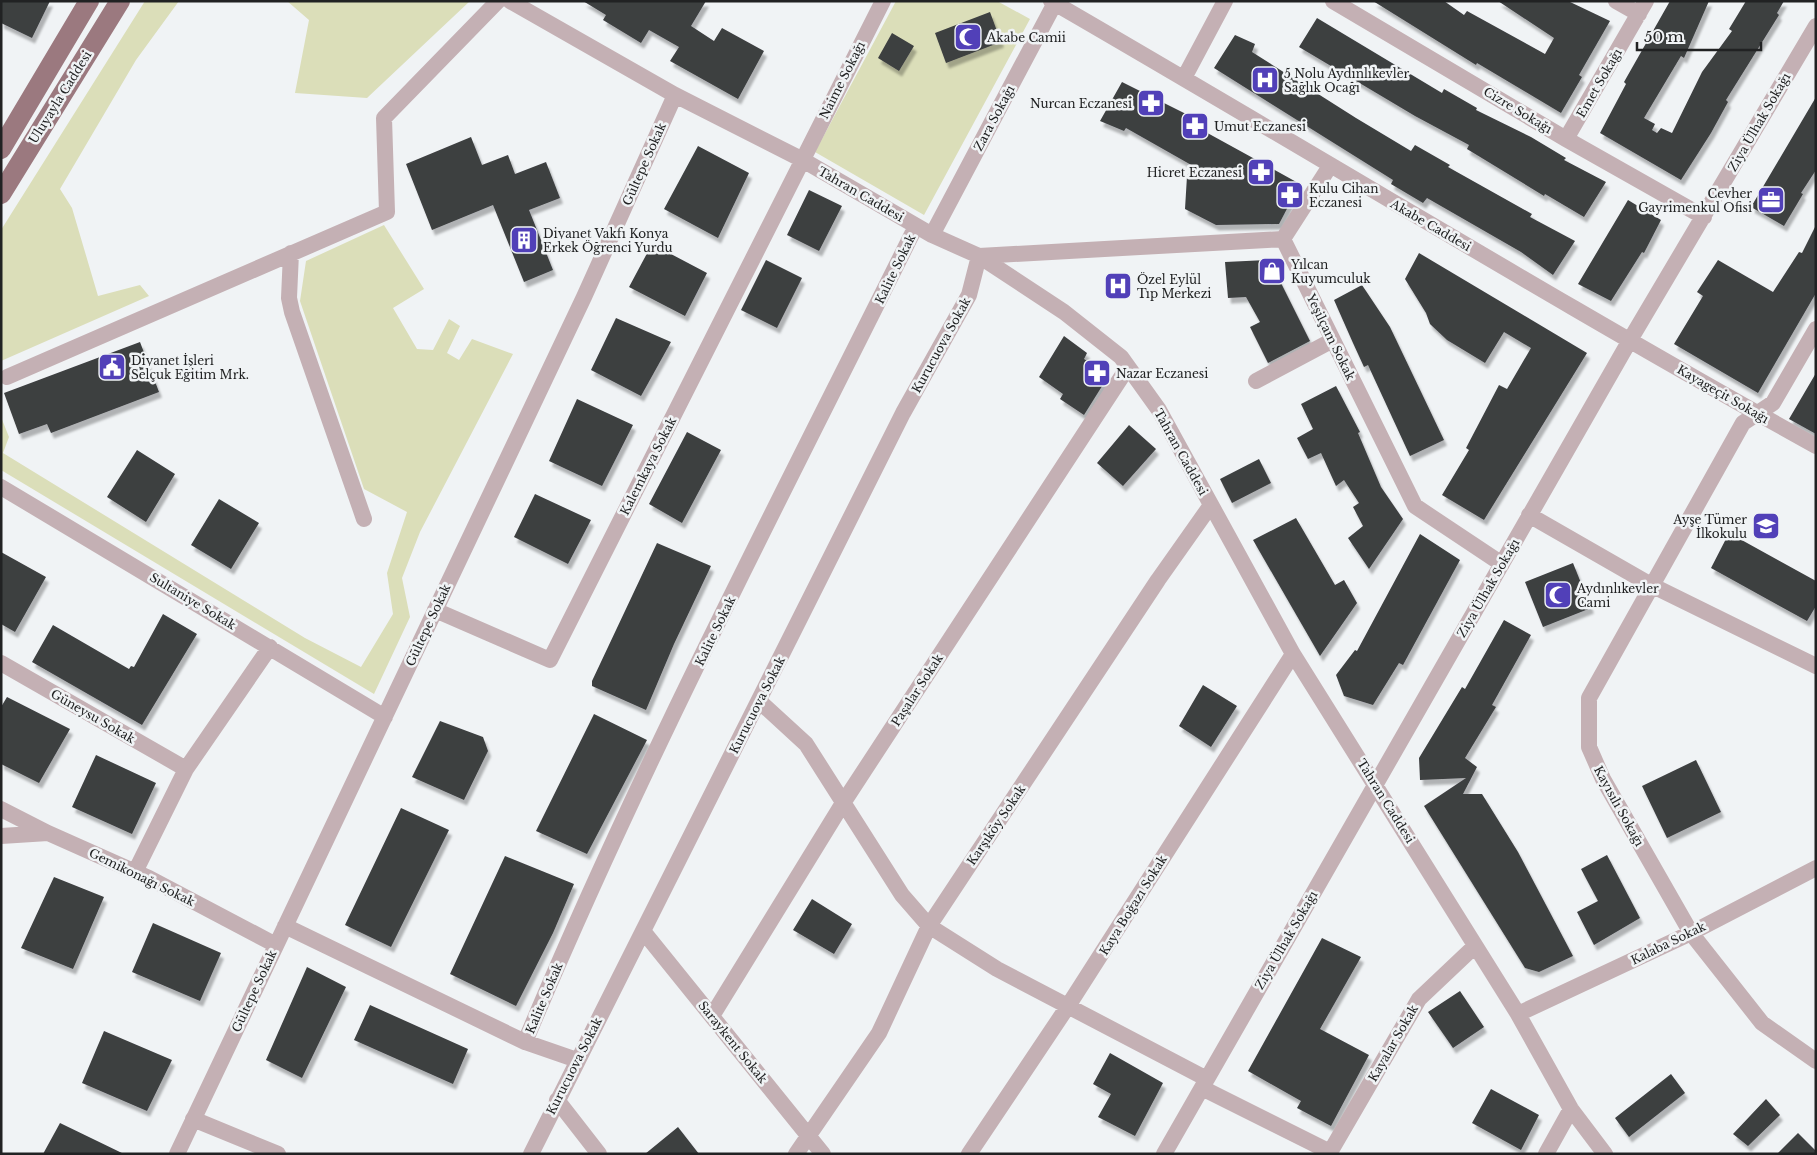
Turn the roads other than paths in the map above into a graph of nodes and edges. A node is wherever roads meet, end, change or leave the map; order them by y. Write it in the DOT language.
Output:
graph roads {
  1 [pos="89,1"];
  2 [pos="120,1"];
  3 [pos="498,1"];
  4 [pos="510,1"];
  5 [pos="883,1"];
  6 [pos="1225,1"];
  7 [pos="1333,1"];
  8 [pos="1616,1"];
  9 [pos="1054,2"];
  10 [pos="1642,8"];
  11 [pos="1816,26"];
  12 [pos="1184,78"];
  13 [pos="675,95"];
  14 [pos="1566,138"];
  15 [pos="1,148"];
  16 [pos="801,159"];
  17 [pos="1330,166"];
  18 [pos="1,194"];
  19 [pos="1704,217"];
  20 [pos="916,226"];
  21 [pos="932,235"];
  22 [pos="1283,238"];
  23 [pos="291,253"];
  24 [pos="979,256"];
  25 [pos="1816,329"];
  26 [pos="1333,340"];
  27 [pos="1630,340"];
  28 [pos="1128,367"];
  29 [pos="6,377"];
  30 [pos="1256,381"];
  31 [pos="1757,414"];
  32 [pos="1816,446"];
  33 [pos="3,491"];
  34 [pos="1211,505"];
  35 [pos="1530,516"];
  36 [pos="364,519"];
  37 [pos="1502,564"];
  38 [pos="1651,585"];
  39 [pos="435,610"];
  40 [pos="270,647"];
  41 [pos="1293,654"];
  42 [pos="1,663"];
  43 [pos="1816,666"];
  44 [pos="759,701"];
  45 [pos="385,717"];
  46 [pos="186,769"];
  47 [pos="1376,784"];
  48 [pos="843,803"];
  49 [pos="1,809"];
  50 [pos="48,833"];
  51 [pos="2,838"];
  52 [pos="1816,868"];
  53 [pos="135,872"];
  54 [pos="285,926"];
  55 [pos="929,926"];
  56 [pos="644,931"];
  57 [pos="1691,932"];
  58 [pos="276,946"];
  59 [pos="1475,946"];
  60 [pos="1068,1006"];
  61 [pos="1518,1014"];
  62 [pos="712,1016"];
  63 [pos="525,1042"];
  64 [pos="577,1060"];
  65 [pos="1816,1061"];
  66 [pos="1204,1083"];
  67 [pos="557,1100"];
  68 [pos="1572,1109"];
  69 [pos="193,1119"];
  70 [pos="809,1137"];
  71 [pos="1330,1153"];
  72 [pos="177,1154"];
  73 [pos="278,1154"];
  74 [pos="530,1154"];
  75 [pos="600,1154"];
  76 [pos="796,1154"];
  77 [pos="823,1154"];
  78 [pos="969,1154"];
  79 [pos="1164,1154"];
  80 [pos="1546,1154"];
  81 [pos="1605,1154"];
  1 -- 15 [label="main road, Uluyayla Caddesi"];
  2 -- 18 [label="main road, Uluyayla Caddesi"];
  3 -- 23 [label="street"];
  4 -- 13 [label="street, Tahran Caddesi"];
  5 -- 16 [label="street, Naime Sokağı"];
  6 -- 12 [label="street"];
  7 -- 14 [label="street, Cizre Sokağı"];
  8 -- 10 [label="street"];
  9 -- 12 [label="street, Akabe Caddesi"];
  9 -- 21 [label="street, Zara Sokağı"];
  10 -- 14 [label="street, Emet Sokağı"];
  11 -- 19 [label="street, Ziya Ülhak Sokağı"];
  12 -- 17 [label="street, Akabe Caddesi"];
  13 -- 16 [label="street, Tahran Caddesi"];
  13 -- 39 [label="street, Gültepe Sokak"];
  14 -- 19 [label="street, Cizre Sokağı"];
  16 -- 20 [label="street, Tahran Caddesi"];
  16 -- 39 [label="street, Kalemkaya Sokak"];
  17 -- 22 [label="street"];
  17 -- 27 [label="street, Akabe Caddesi"];
  19 -- 27 [label="street, Ziya Ülhak Sokağı"];
  20 -- 21 [label="street, Tahran Caddesi"];
  20 -- 63 [label="street, Kalite Sokak"];
  21 -- 24 [label="street, Tahran Caddesi"];
  22 -- 24 [label="street"];
  22 -- 26 [label="street, Yeşilçam Sokak"];
  23 -- 29 [label="street"];
  23 -- 36 [label="street"];
  24 -- 28 [label="street, Tahran Caddesi"];
  24 -- 44 [label="street, Kurucuova Sokak"];
  25 -- 31 [label="street, Kayısılı Sokağı"];
  26 -- 30 [label="street"];
  26 -- 37 [label="street, Yeşilçam Sokak"];
  27 -- 31 [label="street, Kayageçit Sokağı"];
  27 -- 35 [label="street, Ziya Ülhak Sokağı"];
  28 -- 34 [label="street, Tahran Caddesi"];
  28 -- 48 [label="street, Paşalar Sokak"];
  31 -- 32 [label="street, Kayageçit Sokağı"];
  31 -- 38 [label="street, Kayısılı Sokağı"];
  33 -- 40 [label="street, Sultaniye Sokak"];
  34 -- 41 [label="street, Tahran Caddesi"];
  34 -- 55 [label="street, Karşıköy Sokak"];
  35 -- 37 [label="street, Ziya Ülhak Sokağı"];
  35 -- 38 [label="street"];
  37 -- 47 [label="street, Ziya Ülhak Sokağı"];
  38 -- 43 [label="street"];
  38 -- 57 [label="street, Kayısılı Sokağı"];
  39 -- 45 [label="street, Gültepe Sokak"];
  40 -- 45 [label="street, Sultaniye Sokak"];
  40 -- 46 [label="street"];
  41 -- 47 [label="street, Tahran Caddesi"];
  41 -- 60 [label="street, Kaya Boğazı Sokak"];
  42 -- 46 [label="street, Güneysu Sokak"];
  44 -- 48 [label="street"];
  44 -- 56 [label="street, Kurucuova Sokak"];
  45 -- 54 [label="street, Gültepe Sokak"];
  46 -- 53 [label="street"];
  47 -- 59 [label="street, Tahran Caddesi"];
  47 -- 66 [label="street, Ziya Ülhak Sokağı"];
  48 -- 55 [label="street"];
  48 -- 62 [label="street, Paşalar Sokak"];
  49 -- 50 [label="street"];
  50 -- 51 [label="street, Gemikonağı Sokak"];
  50 -- 53 [label="street, Gemikonağı Sokak"];
  52 -- 57 [label="street, Kalaba Sokak"];
  53 -- 58 [label="street, Gemikonağı Sokak"];
  54 -- 58 [label="street, Gültepe Sokak"];
  54 -- 63 [label="street"];
  55 -- 60 [label="street"];
  55 -- 70 [label="street, Karşıköy Sokak"];
  56 -- 62 [label="street, Saraykent Sokak"];
  56 -- 64 [label="street, Kurucuova Sokak"];
  57 -- 61 [label="street, Kalaba Sokak"];
  57 -- 65 [label="street, Kayısılı Sokağı"];
  58 -- 69 [label="street, Gültepe Sokak"];
  59 -- 61 [label="street, Tahran Caddesi"];
  59 -- 71 [label="street, Kayalar Sokak"];
  60 -- 66 [label="street"];
  60 -- 78 [label="street, Kaya Boğazı Sokak"];
  61 -- 68 [label="street, Tahran Caddesi"];
  62 -- 70 [label="street, Saraykent Sokak"];
  63 -- 64 [label="street"];
  64 -- 67 [label="street, Kurucuova Sokak"];
  66 -- 71 [label="street"];
  66 -- 79 [label="street, Ziya Ülhak Sokağı"];
  67 -- 74 [label="street, Kurucuova Sokak"];
  67 -- 75 [label="street"];
  68 -- 80 [label="street"];
  68 -- 81 [label="street, Tahran Caddesi"];
  69 -- 72 [label="street, Gültepe Sokak"];
  69 -- 73 [label="street"];
  70 -- 76 [label="street, Karşıköy Sokak"];
  70 -- 77 [label="street, Saraykent Sokak"];
}
